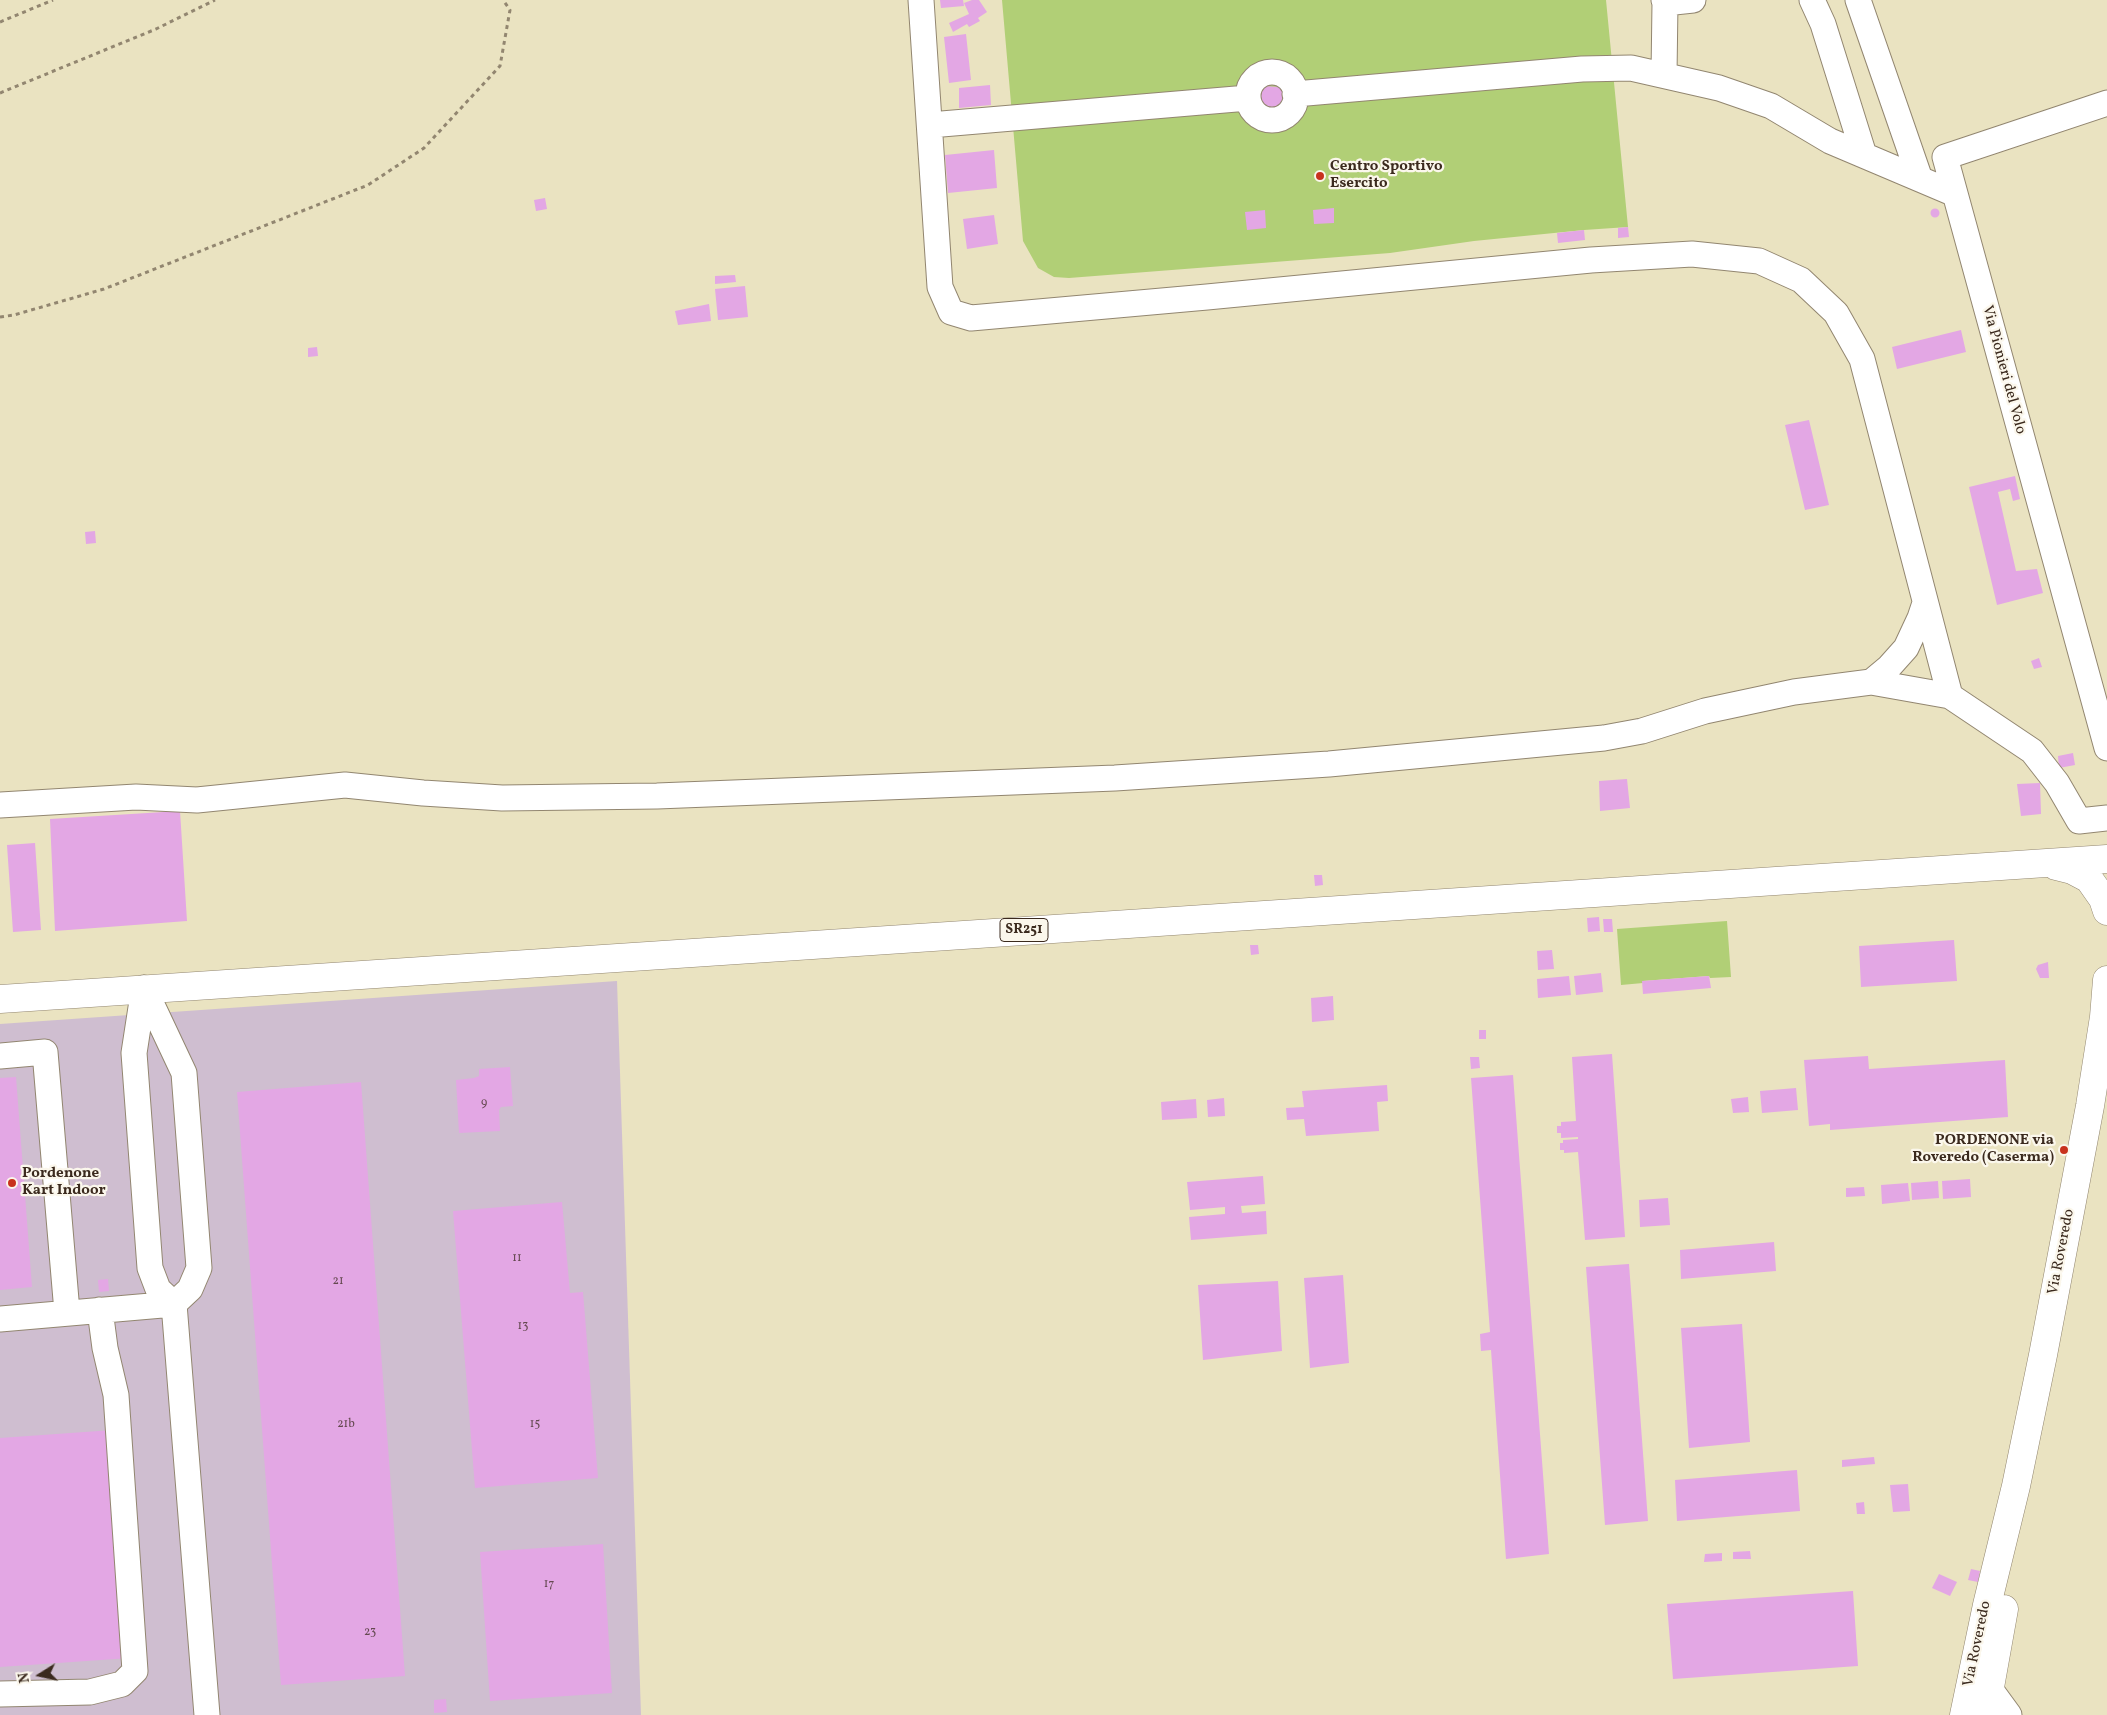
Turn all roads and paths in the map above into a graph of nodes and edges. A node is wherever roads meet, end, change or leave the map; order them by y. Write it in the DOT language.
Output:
graph roads {
  1 [pos="53,0"];
  2 [pos="215,0"];
  3 [pos="504,0"];
  4 [pos="922,0"];
  5 [pos="1693,0"];
  6 [pos="1812,0"];
  7 [pos="1858,0"];
  8 [pos="1664,1"];
  9 [pos="0,22"];
  10 [pos="1664,75"];
  11 [pos="0,93"];
  12 [pos="1295,94"];
  13 [pos="1248,98"];
  14 [pos="2107,103"];
  15 [pos="930,125"];
  16 [pos="1864,155"];
  17 [pos="1920,179"];
  18 [pos="1955,194"];
  19 [pos="0,317"];
  20 [pos="1924,603"];
  21 [pos="1871,682"];
  22 [pos="1950,696"];
  23 [pos="2107,748"];
  24 [pos="0,805"];
  25 [pos="2107,818"];
  26 [pos="2107,859"];
  27 [pos="2047,864"];
  28 [pos="2107,911"];
  29 [pos="2107,980"];
  30 [pos="144,988"];
  31 [pos="0,999"];
  32 [pos="2106,1015"];
  33 [pos="0,1056"];
  34 [pos="150,1268"];
  35 [pos="174,1304"];
  36 [pos="111,1309"];
  37 [pos="67,1312"];
  38 [pos="0,1319"];
  39 [pos="2016,1486"];
  40 [pos="0,1694"];
  41 [pos="1987,1702"];
  42 [pos="207,1715"];
  43 [pos="1964,1715"];
  44 [pos="2009,1715"];
  1 -- 9 [label="path"];
  2 -- 11 [label="path"];
  3 -- 19 [label="path"];
  4 -- 15 [label="street"];
  5 -- 8 [label="street"];
  6 -- 16 [label="street"];
  7 -- 17 [label="street"];
  8 -- 10 [label="street"];
  10 -- 12 [label="street"];
  10 -- 16 [label="street"];
  12 -- 13 [label="street"];
  12 -- 13 [label="street"];
  13 -- 15 [label="street"];
  14 -- 18 [label="street, Via Pionieri del Volo"];
  15 -- 20 [label="street"];
  16 -- 17 [label="street"];
  17 -- 18 [label="street"];
  18 -- 23 [label="street, Via Pionieri del Volo"];
  20 -- 21 [label="street"];
  20 -- 22 [label="street"];
  21 -- 22 [label="street"];
  21 -- 24 [label="street"];
  22 -- 25 [label="street"];
  26 -- 27 [label="main road, SR251"];
  27 -- 28 [label="main road"];
  27 -- 30 [label="main road, SR251"];
  29 -- 32 [label="main road, Via Roveredo"];
  30 -- 31 [label="main road, SR251"];
  30 -- 34 [label="street"];
  30 -- 35 [label="street"];
  32 -- 39 [label="main road, Via Roveredo"];
  33 -- 37 [label="street"];
  34 -- 35 [label="street"];
  34 -- 36 [label="street"];
  35 -- 36 [label="street"];
  35 -- 42 [label="street"];
  36 -- 37 [label="street"];
  36 -- 40 [label="street"];
  37 -- 38 [label="street"];
  39 -- 41 [label="main road, Via Roveredo"];
  39 -- 43 [label="main road, Via Roveredo"];
  41 -- 44 [label="street"];
}
